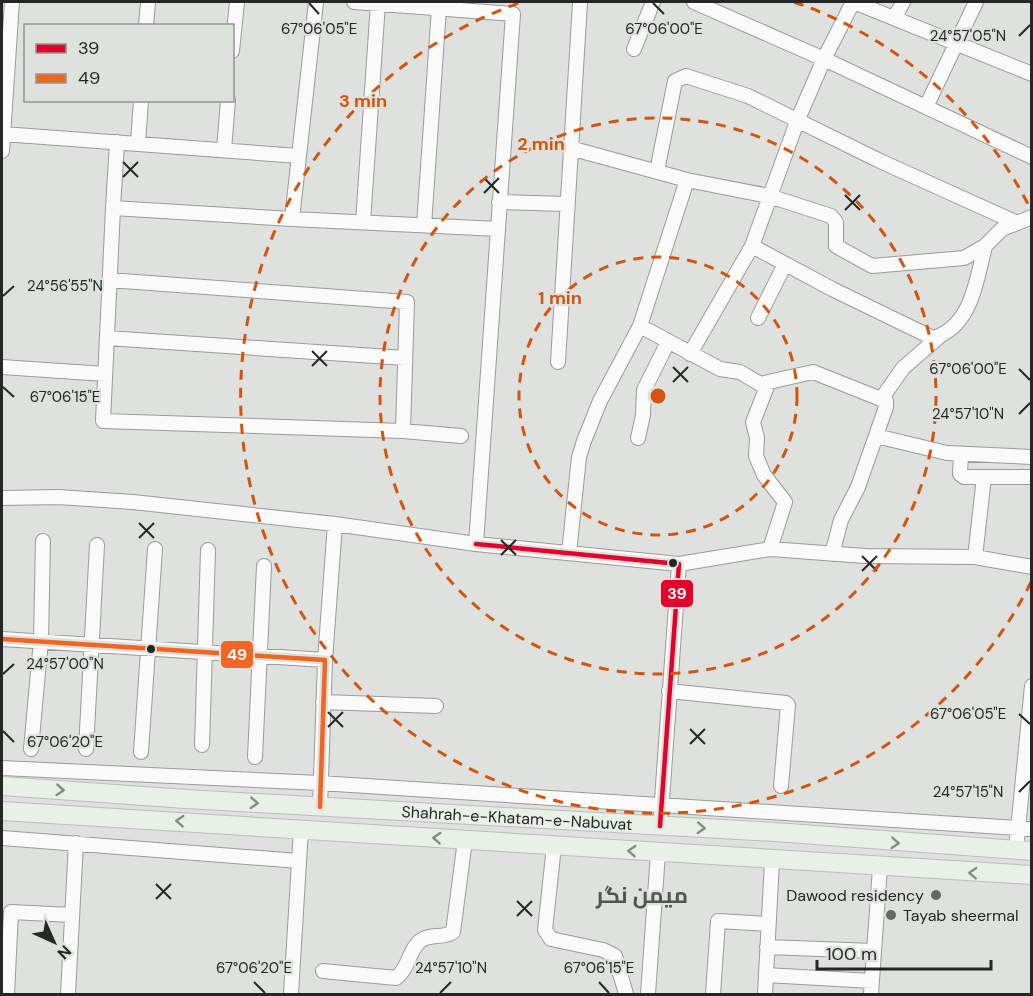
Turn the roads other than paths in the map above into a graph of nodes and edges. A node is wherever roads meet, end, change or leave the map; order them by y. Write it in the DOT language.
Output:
graph roads {
  1 [pos="12,2"];
  2 [pos="148,2"];
  3 [pos="237,2"];
  4 [pos="316,2"];
  5 [pos="354,2"];
  6 [pos="653,2"];
  7 [pos="853,2"];
  8 [pos="903,2"];
  9 [pos="976,2"];
  10 [pos="378,3"];
  11 [pos="580,3"];
  12 [pos="702,3"];
  13 [pos="439,8"];
  14 [pos="895,17"];
  15 [pos="146,24"];
  16 [pos="234,31"];
  17 [pos="959,42"];
  18 [pos="634,49"];
  19 [pos="824,59"];
  20 [pos="1032,74"];
  21 [pos="141,102"];
  22 [pos="228,102"];
  23 [pos="926,107"];
  24 [pos="798,119"];
  25 [pos="3,134"];
  26 [pos="117,142"];
  27 [pos="138,144"];
  28 [pos="570,148"];
  29 [pos="224,150"];
  30 [pos="2,151"];
  31 [pos="298,156"];
  32 [pos="1032,157"];
  33 [pos="657,171"];
  34 [pos="687,180"];
  35 [pos="769,195"];
  36 [pos="499,202"];
  37 [pos="566,204"];
  38 [pos="113,208"];
  39 [pos="1032,217"];
  40 [pos="292,219"];
  41 [pos="363,222"];
  42 [pos="1015,222"];
  43 [pos="424,225"];
  44 [pos="498,229"];
  45 [pos="752,246"];
  46 [pos="986,246"];
  47 [pos="785,264"];
  48 [pos="109,280"];
  49 [pos="758,318"];
  50 [pos="640,327"];
  51 [pos="940,336"];
  52 [pos="106,338"];
  53 [pos="668,342"];
  54 [pos="690,354"];
  55 [pos="405,358"];
  56 [pos="558,362"];
  57 [pos="2,367"];
  58 [pos="105,374"];
  59 [pos="768,384"];
  60 [pos="882,398"];
  61 [pos="403,431"];
  62 [pos="461,436"];
  63 [pos="876,436"];
  64 [pos="638,438"];
  65 [pos="961,454"];
  66 [pos="1032,457"];
  67 [pos="984,477"];
  68 [pos="1032,477"];
  69 [pos="2,498"];
  70 [pos="335,524"];
  71 [pos="43,541"];
  72 [pos="476,544"];
  73 [pos="97,545"];
  74 [pos="154,549"];
  75 [pos="770,549"];
  76 [pos="208,550"];
  77 [pos="569,553"];
  78 [pos="832,554"];
  79 [pos="975,557"];
  80 [pos="679,564"];
  81 [pos="264,566"];
  82 [pos="1032,567"];
  83 [pos="2,639"];
  84 [pos="41,640"];
  85 [pos="93,644"];
  86 [pos="148,647"];
  87 [pos="205,651"];
  88 [pos="262,656"];
  89 [pos="325,660"];
  90 [pos="1032,686"];
  91 [pos="669,691"];
  92 [pos="323,702"];
  93 [pos="436,706"];
  94 [pos="202,745"];
  95 [pos="31,749"];
  96 [pos="86,749"];
  97 [pos="141,752"];
  98 [pos="255,757"];
  99 [pos="2,768"];
  100 [pos="320,783"];
  101 [pos="2,786"];
  102 [pos="781,786"];
  103 [pos="661,806"];
  104 [pos="320,807"];
  105 [pos="2,811"];
  106 [pos="660,826"];
  107 [pos="301,829"];
  108 [pos="1025,829"];
  109 [pos="2,838"];
  110 [pos="465,840"];
  111 [pos="76,843"];
  112 [pos="554,846"];
  113 [pos="1024,851"];
  114 [pos="658,853"];
  115 [pos="299,861"];
  116 [pos="772,861"];
  117 [pos="880,868"];
  118 [pos="1032,875"];
  119 [pos="72,915"];
  120 [pos="768,924"];
  121 [pos="767,947"];
  122 [pos="874,951"];
  123 [pos="323,971"];
  124 [pos="766,975"];
  125 [pos="871,988"];
  126 [pos="8,994"];
  127 [pos="68,994"];
  128 [pos="291,994"];
  129 [pos="626,994"];
  130 [pos="648,994"];
  131 [pos="712,994"];
  132 [pos="765,994"];
  1 -- 25 [label="street"];
  2 -- 15 [label="street"];
  3 -- 16 [label="street"];
  4 -- 31 [label="street"];
  5 -- 10 [label="street"];
  6 -- 18 [label="street"];
  7 -- 14 [label="street"];
  7 -- 19 [label="street"];
  8 -- 14 [label="street"];
  9 -- 17 [label="street"];
  10 -- 13 [label="street"];
  10 -- 41 [label="street"];
  11 -- 28 [label="street"];
  12 -- 19 [label="street"];
  13 -- 36 [label="street"];
  13 -- 43 [label="street"];
  14 -- 17 [label="street"];
  17 -- 20 [label="street"];
  17 -- 23 [label="street"];
  19 -- 23 [label="street"];
  19 -- 24 [label="street"];
  21 -- 27 [label="street"];
  22 -- 29 [label="street"];
  23 -- 32 [label="street"];
  24 -- 33 [label="street"];
  24 -- 35 [label="street"];
  24 -- 42 [label="street"];
  25 -- 26 [label="street"];
  25 -- 30 [label="street"];
  26 -- 27 [label="street"];
  26 -- 38 [label="street"];
  27 -- 29 [label="street"];
  28 -- 33 [label="street"];
  28 -- 37 [label="street"];
  29 -- 31 [label="street"];
  31 -- 40 [label="street"];
  33 -- 34 [label="street"];
  34 -- 35 [label="street"];
  34 -- 50 [label="street"];
  35 -- 45 [label="street"];
  35 -- 46 [label="street"];
  36 -- 37 [label="street"];
  36 -- 44 [label="street"];
  37 -- 56 [label="street"];
  38 -- 40 [label="street"];
  38 -- 48 [label="street"];
  39 -- 42 [label="street"];
  40 -- 41 [label="street"];
  41 -- 43 [label="street"];
  42 -- 46 [label="street"];
  43 -- 44 [label="street"];
  44 -- 72 [label="street"];
  45 -- 47 [label="street"];
  45 -- 54 [label="street"];
  46 -- 51 [label="street"];
  47 -- 49 [label="street"];
  47 -- 51 [label="street"];
  48 -- 52 [label="street"];
  48 -- 55 [label="street"];
  50 -- 53 [label="street"];
  50 -- 77 [label="street"];
  51 -- 60 [label="street"];
  52 -- 55 [label="street"];
  52 -- 58 [label="street"];
  53 -- 54 [label="street"];
  53 -- 64 [label="street"];
  54 -- 59 [label="street"];
  55 -- 61 [label="street"];
  57 -- 58 [label="street"];
  58 -- 61 [label="street"];
  59 -- 60 [label="street"];
  59 -- 75 [label="street"];
  60 -- 63 [label="street"];
  61 -- 62 [label="street"];
  63 -- 65 [label="street"];
  63 -- 78 [label="street"];
  65 -- 66 [label="street"];
  65 -- 67 [label="street"];
  67 -- 68 [label="street"];
  67 -- 79 [label="street"];
  69 -- 70 [label="street"];
  70 -- 72 [label="street"];
  70 -- 89 [label="street"];
  71 -- 84 [label="street"];
  72 -- 77 [label="street"];
  73 -- 85 [label="street"];
  74 -- 86 [label="street"];
  75 -- 78 [label="street"];
  75 -- 80 [label="street"];
  76 -- 87 [label="street"];
  77 -- 80 [label="street"];
  78 -- 79 [label="street"];
  79 -- 82 [label="street"];
  80 -- 91 [label="street"];
  81 -- 88 [label="street"];
  83 -- 84 [label="street"];
  84 -- 85 [label="street"];
  84 -- 95 [label="street"];
  85 -- 86 [label="street"];
  85 -- 96 [label="street"];
  86 -- 87 [label="street"];
  86 -- 97 [label="street"];
  87 -- 88 [label="street"];
  87 -- 94 [label="street"];
  88 -- 89 [label="street"];
  88 -- 98 [label="street"];
  89 -- 92 [label="street"];
  90 -- 108 [label="street"];
  91 -- 102 [label="street"];
  91 -- 103 [label="street"];
  92 -- 93 [label="street"];
  92 -- 100 [label="street"];
  99 -- 100 [label="street"];
  100 -- 103 [label="street"];
  100 -- 104 [label="street"];
  101 -- 104 [label="main road, Shahrah-e-Khatam-e-Nabuvat, one-way"];
  103 -- 106 [label="street"];
  103 -- 108 [label="street"];
  104 -- 106 [label="main road, Shahrah-e-Khatam-e-Nabuvat"];
  107 -- 105 [label="main road, Shahrah-e-Khatam-e-Nabuvat, one-way"];
  106 -- 113 [label="main road, Shahrah-e-Khatam-e-Nabuvat, one-way"];
  110 -- 107 [label="main road, Shahrah-e-Khatam-e-Nabuvat, one-way"];
  107 -- 115 [label="street"];
  108 -- 113 [label="street"];
  109 -- 111 [label="street"];
  110 -- 112 [label="main road, Shahrah-e-Khatam-e-Nabuvat"];
  110 -- 123 [label="street"];
  111 -- 115 [label="street"];
  111 -- 119 [label="street"];
  114 -- 112 [label="main road, Shahrah-e-Khatam-e-Nabuvat, one-way"];
  112 -- 129 [label="street"];
  114 -- 116 [label="main road, Shahrah-e-Khatam-e-Nabuvat"];
  114 -- 130 [label="street"];
  115 -- 128 [label="street"];
  116 -- 117 [label="main road, Shahrah-e-Khatam-e-Nabuvat"];
  116 -- 120 [label="street"];
  118 -- 117 [label="main road, Shahrah-e-Khatam-e-Nabuvat, one-way"];
  117 -- 122 [label="street"];
  119 -- 126 [label="street"];
  119 -- 127 [label="street"];
  120 -- 121 [label="street"];
  120 -- 131 [label="street"];
  121 -- 122 [label="street"];
  121 -- 124 [label="street"];
  122 -- 125 [label="street"];
  124 -- 125 [label="street"];
  124 -- 132 [label="street"];
}
